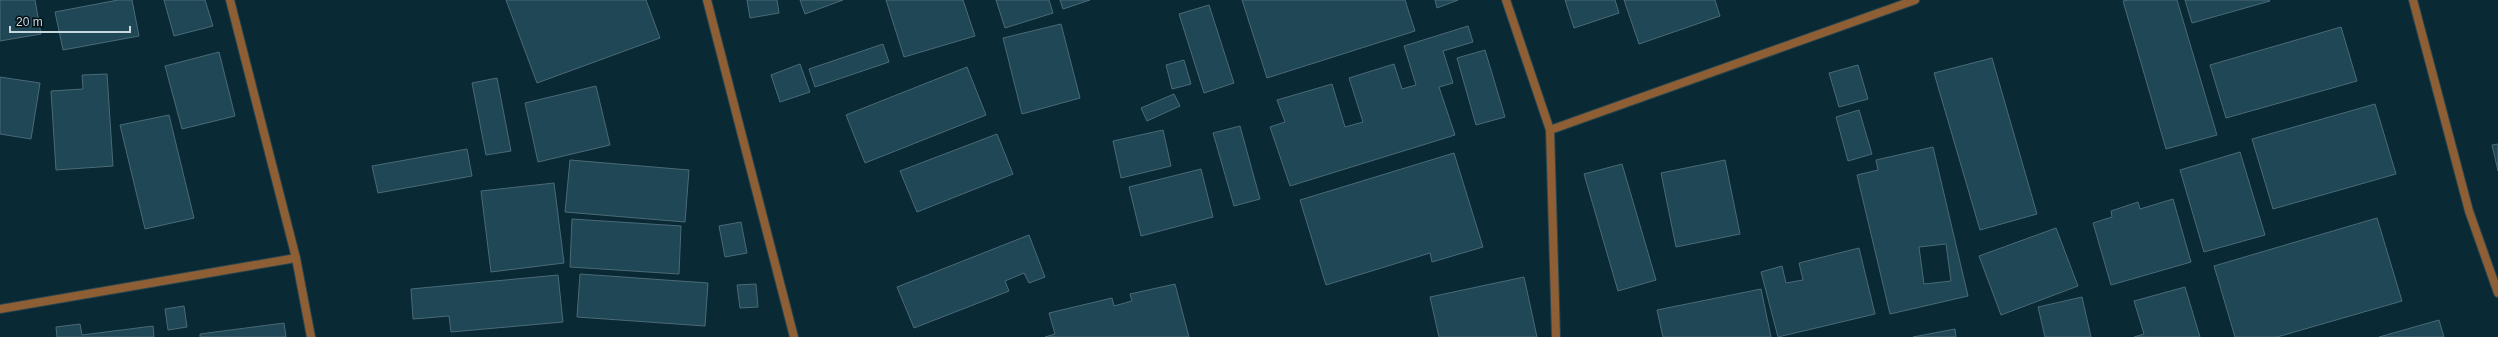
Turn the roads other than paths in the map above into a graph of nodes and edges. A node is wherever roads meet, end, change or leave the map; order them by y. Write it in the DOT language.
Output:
graph roads {
  1 [pos="230,0"];
  2 [pos="707,0"];
  3 [pos="1506,0"];
  4 [pos="1915,0"];
  5 [pos="2413,0"];
  6 [pos="1550,130"];
  7 [pos="296,258"];
  8 [pos="2498,293"];
  9 [pos="0,310"];
  10 [pos="312,337"];
  11 [pos="794,337"];
  12 [pos="1556,337"];
  1 -- 7 [label="street"];
  2 -- 11 [label="street"];
  3 -- 6 [label="street"];
  4 -- 6 [label="street"];
  5 -- 8 [label="street"];
  6 -- 12 [label="street"];
  7 -- 9 [label="street"];
  7 -- 10 [label="street"];
}
